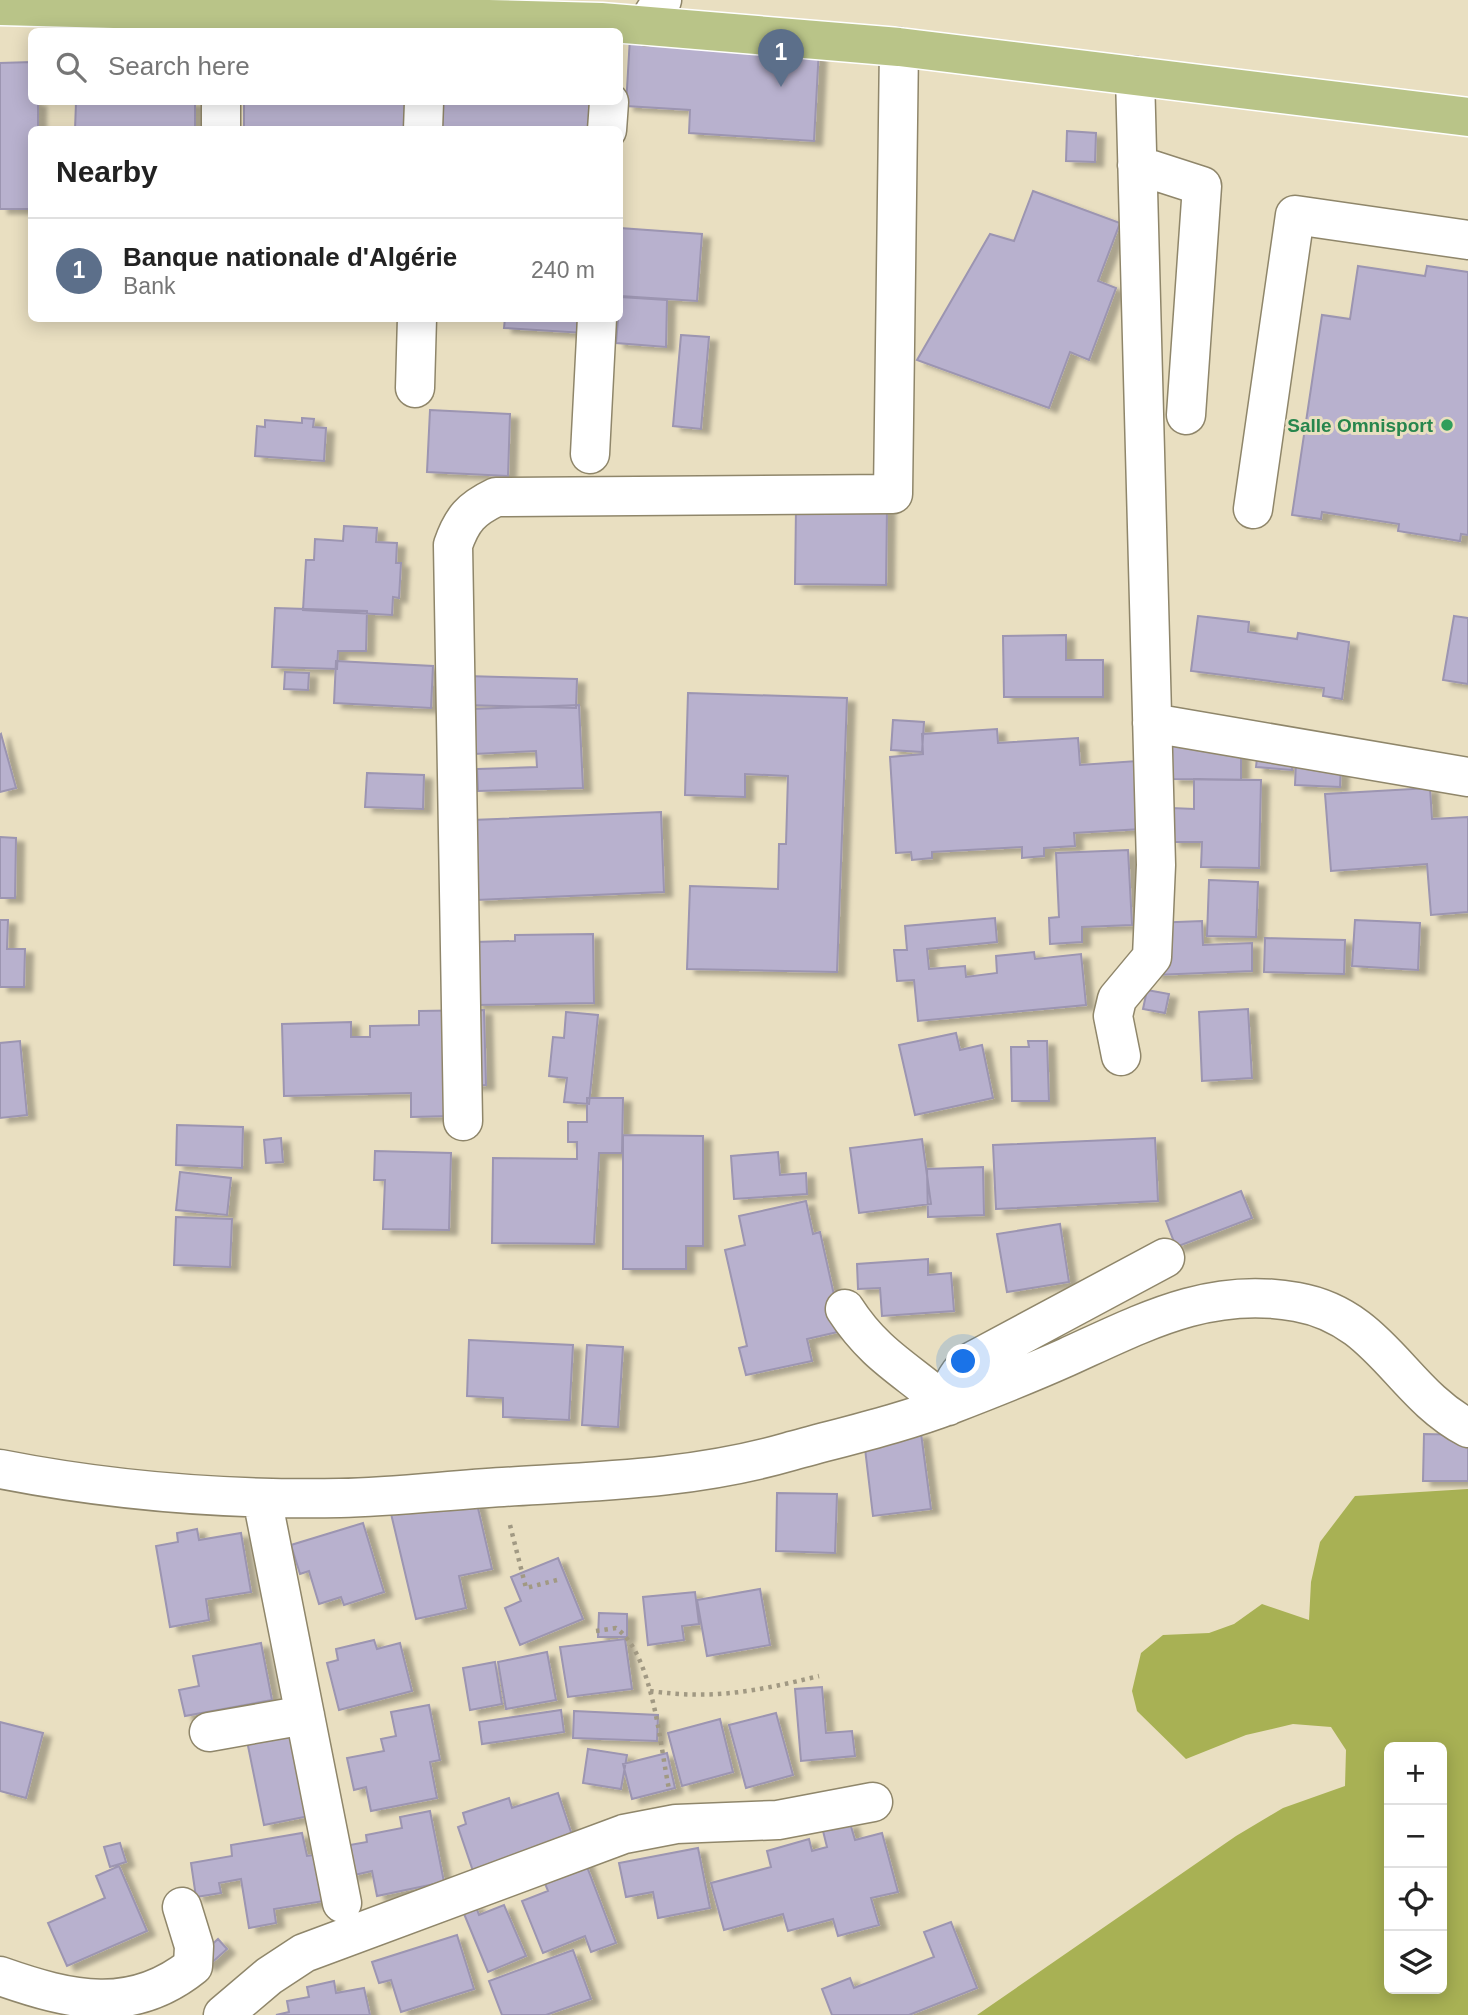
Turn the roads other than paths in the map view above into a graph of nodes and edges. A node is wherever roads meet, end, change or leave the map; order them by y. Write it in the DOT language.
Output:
graph roads {
  1 [pos="17,4"];
  2 [pos="375,8"];
  3 [pos="633,20"];
  4 [pos="221,21"];
  5 [pos="427,24"];
  6 [pos="899,47"];
  7 [pos="1135,76"];
  8 [pos="221,105"];
  9 [pos="424,105"];
  10 [pos="609,105"];
  11 [pos="1468,117"];
  12 [pos="221,126"];
  13 [pos="423,126"];
  14 [pos="607,126"];
  15 [pos="1137,165"];
  16 [pos="1468,240"];
  17 [pos="417,322"];
  18 [pos="597,322"];
  19 [pos="415,388"];
  20 [pos="1186,415"];
  21 [pos="590,454"];
  22 [pos="1253,509"];
  23 [pos="1152,723"];
  24 [pos="1468,778"];
  25 [pos="1121,1056"];
  26 [pos="464,1121"];
  27 [pos="1165,1258"];
  28 [pos="845,1309"];
  29 [pos="947,1406"];
  30 [pos="1468,1428"];
  31 [pos="0,1469"];
  32 [pos="262,1498"];
  33 [pos="305,1715"];
  34 [pos="209,1732"];
  35 [pos="873,1802"];
  36 [pos="342,1903"];
  37 [pos="182,1907"];
  38 [pos="0,1976"];
  39 [pos="223,2015"];
  1 -- 4 [label="main road"];
  2 -- 4 [label="main road"];
  2 -- 5 [label="main road"];
  3 -- 5 [label="main road"];
  3 -- 6 [label="main road"];
  6 -- 7 [label="main road"];
  6 -- 26 [label="street"];
  7 -- 11 [label="main road"];
  7 -- 15 [label="street"];
  8 -- 12 [label="street"];
  9 -- 13 [label="street"];
  10 -- 14 [label="street"];
  15 -- 20 [label="street"];
  15 -- 23 [label="street"];
  16 -- 22 [label="street"];
  17 -- 19 [label="street"];
  18 -- 21 [label="street"];
  23 -- 24 [label="street"];
  23 -- 25 [label="street"];
  27 -- 29 [label="street"];
  28 -- 29 [label="street"];
  29 -- 30 [label="street"];
  29 -- 32 [label="street"];
  31 -- 32 [label="street"];
  32 -- 33 [label="street"];
  33 -- 34 [label="street"];
  33 -- 36 [label="street"];
  35 -- 39 [label="street"];
  37 -- 38 [label="street"];
}
